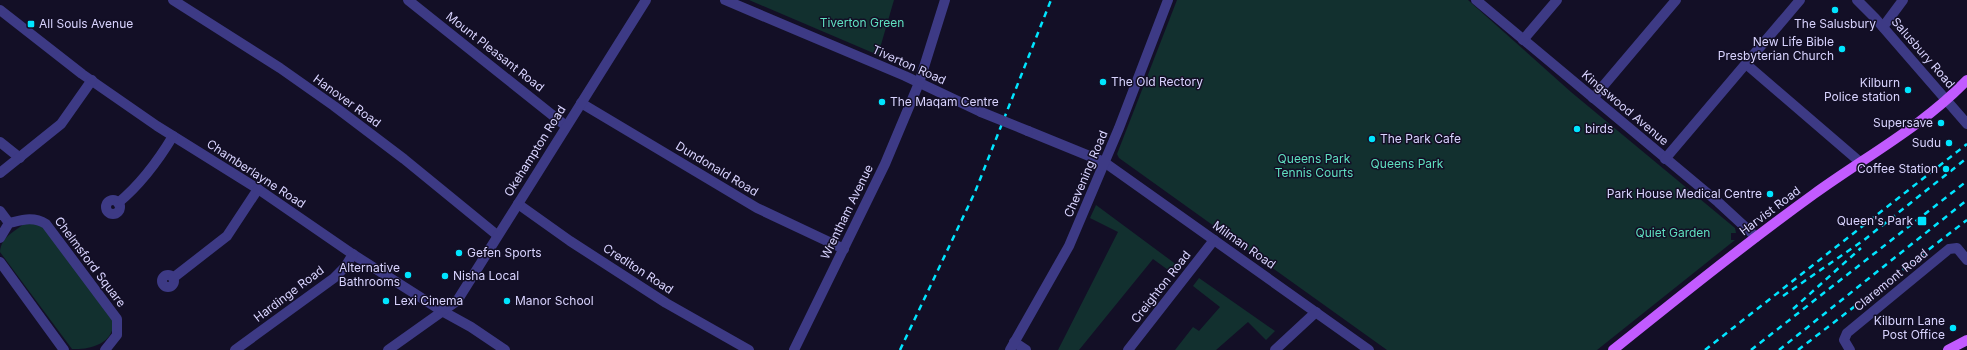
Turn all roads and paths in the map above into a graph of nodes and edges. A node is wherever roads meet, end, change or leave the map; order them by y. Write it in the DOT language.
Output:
graph roads {
  1 [pos="173,0"];
  2 [pos="408,0"];
  3 [pos="646,0"];
  4 [pos="725,0"];
  5 [pos="945,0"];
  6 [pos="1168,0"];
  7 [pos="1476,0"];
  8 [pos="1557,0"];
  9 [pos="1676,0"];
  10 [pos="1800,0"];
  11 [pos="1857,0"];
  12 [pos="1903,0"];
  13 [pos="0,10"];
  14 [pos="1883,27"];
  15 [pos="1523,40"];
  16 [pos="1746,64"];
  17 [pos="92,80"];
  18 [pos="1967,80"];
  19 [pos="919,83"];
  20 [pos="1593,98"];
  21 [pos="1946,99"];
  22 [pos="581,103"];
  23 [pos="1967,124"];
  24 [pos="566,126"];
  25 [pos="173,136"];
  26 [pos="0,142"];
  27 [pos="20,158"];
  28 [pos="1665,159"];
  29 [pos="1104,162"];
  30 [pos="1860,162"];
  31 [pos="0,173"];
  32 [pos="258,189"];
  33 [pos="118,202"];
  34 [pos="518,204"];
  35 [pos="0,211"];
  36 [pos="9,223"];
  37 [pos="497,235"];
  38 [pos="1756,237"];
  39 [pos="0,238"];
  40 [pos="1214,240"];
  41 [pos="844,249"];
  42 [pos="352,254"];
  43 [pos="1967,260"];
  44 [pos="0,262"];
  45 [pos="173,278"];
  46 [pos="442,312"];
  47 [pos="1316,312"];
  48 [pos="1967,340"];
  49 [pos="1012,346"];
  50 [pos="64,350"];
  51 [pos="105,350"];
  52 [pos="235,350"];
  53 [pos="388,350"];
  54 [pos="505,350"];
  55 [pos="749,350"];
  56 [pos="794,350"];
  57 [pos="1026,350"];
  58 [pos="1128,350"];
  59 [pos="1275,350"];
  60 [pos="1369,350"];
  61 [pos="1613,350"];
  62 [pos="1850,350"];
  63 [pos="1948,350"];
  1 -- 37 [label="street, Hanover Road"];
  2 -- 24 [label="street, Mount Pleasant Road"];
  3 -- 22 [label="street, Okehampton Road"];
  4 -- 19 [label="street, Tiverton Road"];
  5 -- 19 [label="street, Wrentham Avenue"];
  6 -- 29 [label="street, Chevening Road"];
  7 -- 15 [label="street, Kingswood Avenue"];
  8 -- 15 [label="street"];
  9 -- 20 [label="street"];
  10 -- 16 [label="street"];
  11 -- 14 [label="street, Salusbury Road"];
  12 -- 14 [label="street"];
  13 -- 17 [label="street, Chamberlayne Road"];
  14 -- 21 [label="street, Salusbury Road"];
  15 -- 20 [label="street, Kingswood Avenue"];
  16 -- 28 [label="street"];
  16 -- 30 [label="street"];
  17 -- 25 [label="street, Chamberlayne Road"];
  17 -- 27 [label="street"];
  18 -- 21 [label="main road, Harvist Road"];
  19 -- 29 [label="street, Tiverton Road, bridge"];
  19 -- 41 [label="street, Wrentham Avenue"];
  20 -- 28 [label="street, Kingswood Avenue"];
  21 -- 23 [label="street, Salusbury Road"];
  21 -- 30 [label="main road, Harvist Road"];
  22 -- 24 [label="street, Okehampton Road"];
  22 -- 41 [label="street, Dundonald Road"];
  24 -- 34 [label="street, Okehampton Road"];
  25 -- 32 [label="street, Chamberlayne Road"];
  25 -- 33 [label="street"];
  26 -- 27 [label="street"];
  27 -- 31 [label="street"];
  28 -- 38 [label="street, Kingswood Avenue"];
  29 -- 40 [label="street, Milman Road"];
  29 -- 49 [label="street, Chevening Road"];
  30 -- 38 [label="main road, Harvist Road"];
  32 -- 42 [label="street, Chamberlayne Road"];
  32 -- 45 [label="street"];
  34 -- 37 [label="street, Okehampton Road"];
  34 -- 55 [label="street, Crediton Road"];
  35 -- 36 [label="street"];
  36 -- 39 [label="street"];
  36 -- 51 [label="street, Chelmsford Square"];
  37 -- 46 [label="street, Okehampton Road"];
  38 -- 61 [label="main road, Harvist Road"];
  40 -- 47 [label="street, Milman Road"];
  40 -- 58 [label="street, Creighton Road"];
  41 -- 56 [label="street, Wrentham Avenue"];
  42 -- 46 [label="street, Chamberlayne Road"];
  42 -- 52 [label="street, Hardinge Road"];
  43 -- 62 [label="street, Claremont Road"];
  44 -- 50 [label="street"];
  46 -- 53 [label="street, Okehampton Road"];
  46 -- 54 [label="street, Chamberlayne Road"];
  47 -- 59 [label="street"];
  47 -- 60 [label="street, Milman Road"];
  48 -- 63 [label="main road"];
  49 -- 57 [label="street"];
}
